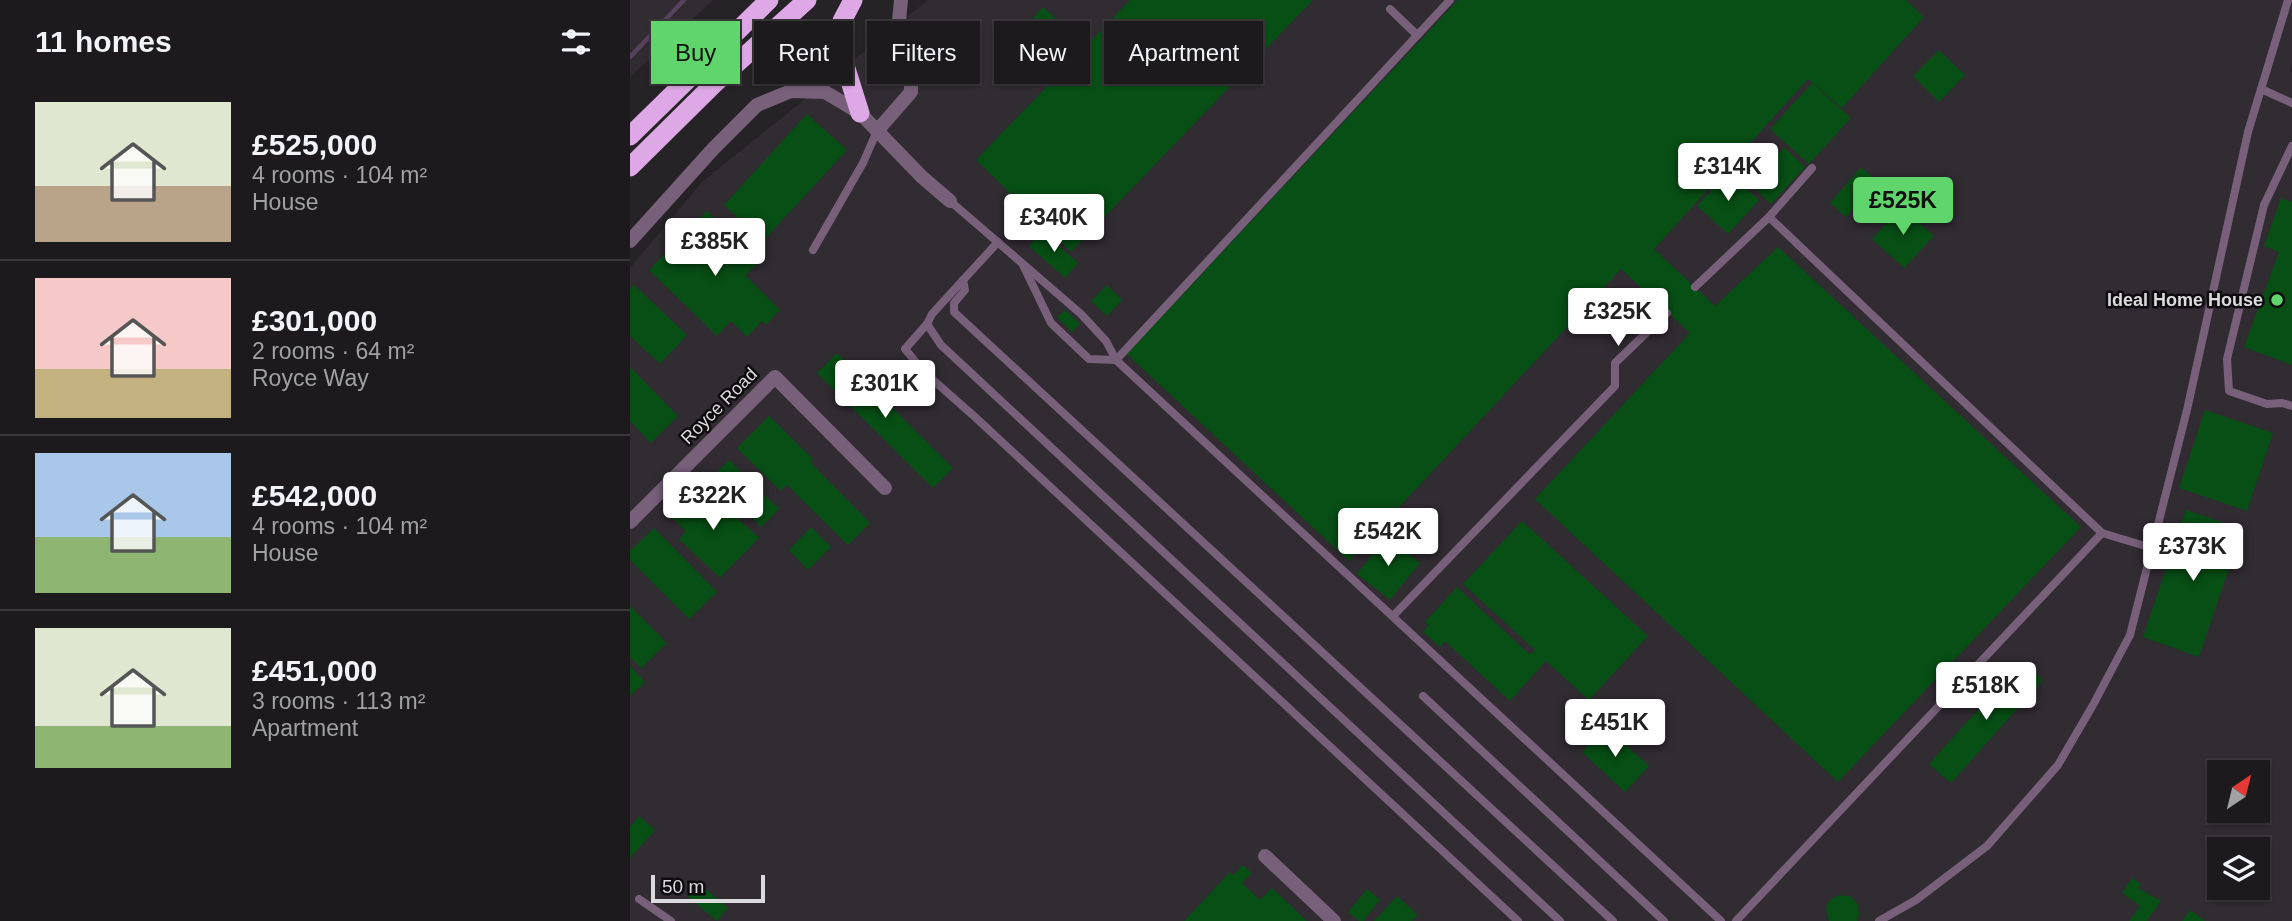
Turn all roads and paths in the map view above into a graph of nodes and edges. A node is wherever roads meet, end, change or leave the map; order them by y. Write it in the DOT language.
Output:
graph roads {
  1 [pos="769,0"];
  2 [pos="807,0"];
  3 [pos="853,0"];
  4 [pos="901,0"];
  5 [pos="1450,0"];
  6 [pos="2288,0"];
  7 [pos="1390,9"];
  8 [pos="1417,35"];
  9 [pos="2260,89"];
  10 [pos="2292,103"];
  11 [pos="860,113"];
  12 [pos="877,131"];
  13 [pos="630,136"];
  14 [pos="2292,146"];
  15 [pos="630,167"];
  16 [pos="1812,167"];
  17 [pos="950,201"];
  18 [pos="1769,217"];
  19 [pos="630,241"];
  20 [pos="998,242"];
  21 [pos="813,250"];
  22 [pos="1021,262"];
  23 [pos="963,280"];
  24 [pos="1695,287"];
  25 [pos="1667,313"];
  26 [pos="927,324"];
  27 [pos="1116,360"];
  28 [pos="2292,406"];
  29 [pos="885,488"];
  30 [pos="630,522"];
  31 [pos="2102,533"];
  32 [pos="2152,548"];
  33 [pos="1393,616"];
  34 [pos="1423,696"];
  35 [pos="1265,856"];
  36 [pos="639,899"];
  37 [pos="671,921"];
  38 [pos="1335,921"];
  39 [pos="1518,921"];
  40 [pos="1560,921"];
  41 [pos="1613,921"];
  42 [pos="1664,921"];
  43 [pos="1721,921"];
  44 [pos="1736,921"];
  45 [pos="1879,921"];
  1 -- 13 [label="highway"];
  2 -- 15 [label="highway"];
  3 -- 11 [label="highway"];
  4 -- 12 [label="street"];
  5 -- 8 [label="lane"];
  6 -- 9 [label="lane"];
  7 -- 8 [label="lane"];
  8 -- 27 [label="lane"];
  9 -- 10 [label="lane"];
  9 -- 32 [label="lane"];
  11 -- 12 [label="street"];
  11 -- 19 [label="street"];
  12 -- 17 [label="street"];
  12 -- 21 [label="lane"];
  14 -- 28 [label="lane"];
  16 -- 18 [label="lane"];
  17 -- 20 [label="lane"];
  18 -- 24 [label="lane"];
  18 -- 31 [label="lane"];
  20 -- 22 [label="lane"];
  20 -- 23 [label="lane"];
  22 -- 27 [label="lane"];
  22 -- 27 [label="lane"];
  23 -- 26 [label="lane"];
  23 -- 41 [label="lane"];
  25 -- 33 [label="lane"];
  26 -- 39 [label="lane"];
  26 -- 40 [label="lane"];
  27 -- 33 [label="lane"];
  29 -- 30 [label="street, Royce Road"];
  31 -- 32 [label="lane"];
  31 -- 44 [label="lane"];
  32 -- 45 [label="lane"];
  33 -- 43 [label="lane"];
  34 -- 42 [label="lane"];
  35 -- 38 [label="street"];
  36 -- 37 [label="lane"];
}
